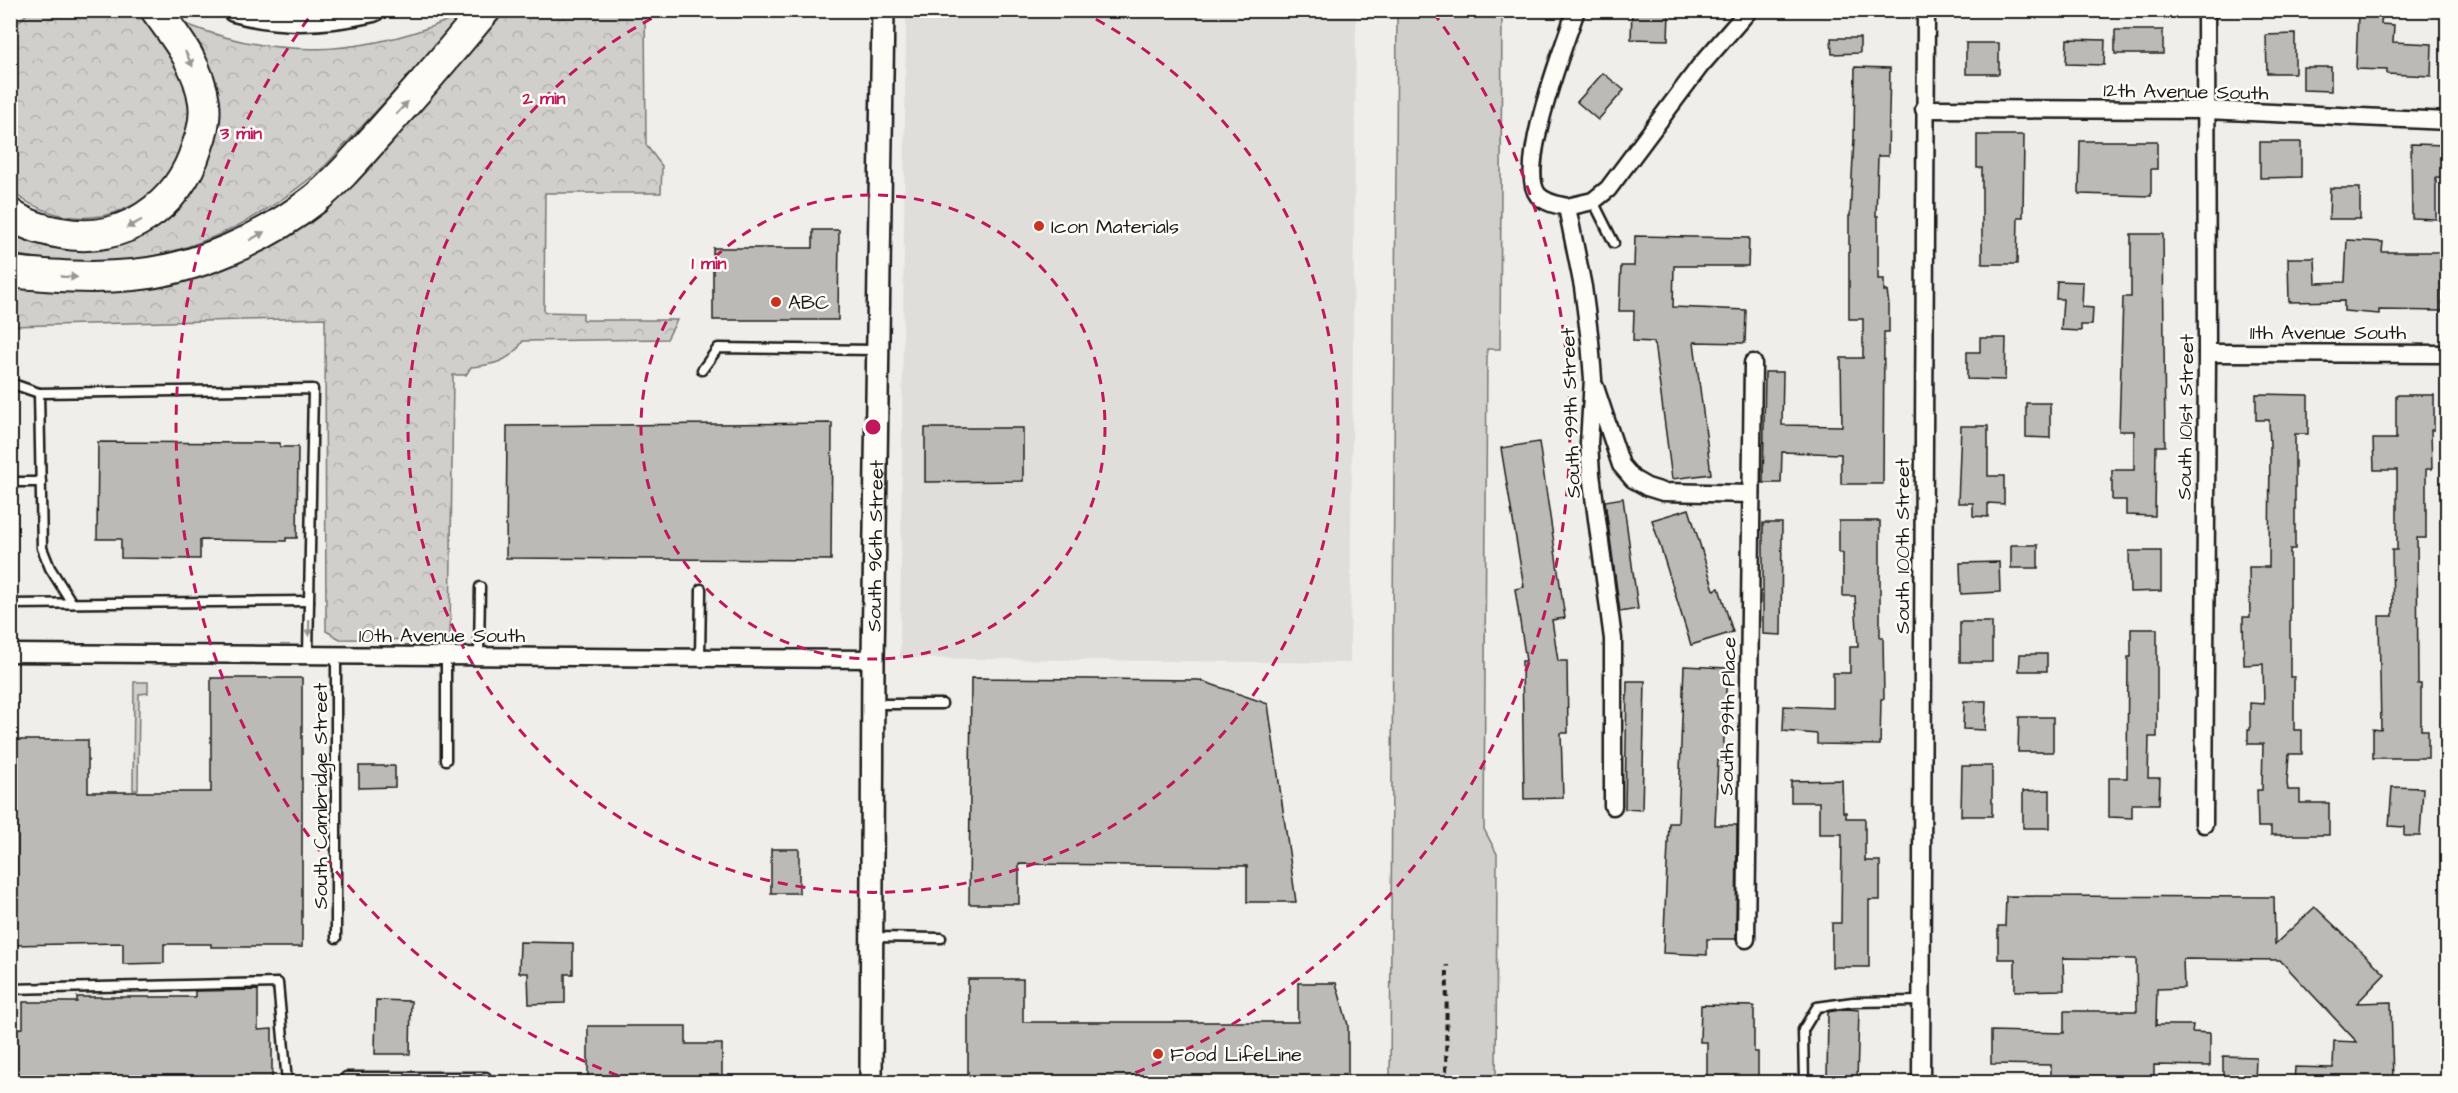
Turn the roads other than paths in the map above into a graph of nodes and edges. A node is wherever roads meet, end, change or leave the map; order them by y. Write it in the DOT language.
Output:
graph roads {
  1 [pos="156,10"];
  2 [pos="234,10"];
  3 [pos="373,10"];
  4 [pos="485,10"];
  5 [pos="883,10"];
  6 [pos="1576,10"];
  7 [pos="1749,10"];
  8 [pos="1926,10"];
  9 [pos="2206,10"];
  10 [pos="1924,109"];
  11 [pos="2206,111"];
  12 [pos="2448,121"];
  13 [pos="1593,201"];
  14 [pos="1568,207"];
  15 [pos="10,214"];
  16 [pos="1614,243"];
  17 [pos="10,272"];
  18 [pos="878,350"];
  19 [pos="2207,353"];
  20 [pos="2448,354"];
  21 [pos="1753,363"];
  22 [pos="702,370"];
  23 [pos="1593,379"];
  24 [pos="10,383"];
  25 [pos="39,393"];
  26 [pos="10,482"];
  27 [pos="41,482"];
  28 [pos="1751,494"];
  29 [pos="480,588"];
  30 [pos="701,589"];
  31 [pos="309,601"];
  32 [pos="72,603"];
  33 [pos="10,604"];
  34 [pos="10,653"];
  35 [pos="308,655"];
  36 [pos="336,655"];
  37 [pos="446,656"];
  38 [pos="479,656"];
  39 [pos="700,658"];
  40 [pos="873,659"];
  41 [pos="872,704"];
  42 [pos="942,704"];
  43 [pos="446,760"];
  44 [pos="1613,806"];
  45 [pos="2204,824"];
  46 [pos="872,937"];
  47 [pos="336,938"];
  48 [pos="942,938"];
  49 [pos="1746,939"];
  50 [pos="10,989"];
  51 [pos="1921,1001"];
  52 [pos="486,1077"];
  53 [pos="288,1083"];
  54 [pos="346,1083"];
  55 [pos="871,1083"];
  56 [pos="1804,1083"];
  57 [pos="1921,1083"];
  1 -- 15 [label="highway, one-way"];
  2 -- 3 [label="main road"];
  17 -- 4 [label="highway, one-way"];
  5 -- 18 [label="street, South 96th Street"];
  6 -- 14 [label="street"];
  7 -- 13 [label="street"];
  8 -- 10 [label="street, South 100th Street"];
  9 -- 11 [label="street, South 101st Street"];
  10 -- 11 [label="street, 12th Avenue South"];
  10 -- 51 [label="street, South 100th Street"];
  11 -- 12 [label="street, 12th Avenue South"];
  11 -- 19 [label="street, South 101st Street"];
  13 -- 14 [label="street"];
  13 -- 16 [label="lane"];
  14 -- 23 [label="street, South 99th Street"];
  18 -- 22 [label="lane"];
  18 -- 40 [label="street, South 96th Street"];
  19 -- 20 [label="street, 11th Avenue South"];
  19 -- 45 [label="street, South 101st Street"];
  21 -- 28 [label="street, South 99th Place"];
  23 -- 28 [label="street"];
  23 -- 44 [label="street, South 99th Street"];
  24 -- 25 [label="lane"];
  25 -- 27 [label="lane"];
  25 -- 31 [label="lane"];
  26 -- 27 [label="lane"];
  27 -- 32 [label="lane"];
  28 -- 49 [label="street, South 99th Place"];
  29 -- 38 [label="lane"];
  30 -- 39 [label="lane"];
  31 -- 32 [label="lane"];
  31 -- 35 [label="lane, one-way"];
  32 -- 33 [label="lane"];
  34 -- 35 [label="street, 10th Avenue South"];
  35 -- 36 [label="street, 10th Avenue South"];
  36 -- 37 [label="street, 10th Avenue South"];
  36 -- 47 [label="lane, South Cambridge Street"];
  37 -- 38 [label="street, 10th Avenue South"];
  37 -- 43 [label="lane"];
  38 -- 39 [label="street, 10th Avenue South"];
  39 -- 40 [label="street, 10th Avenue South"];
  40 -- 41 [label="street, South 96th Street"];
  41 -- 42 [label="lane"];
  41 -- 46 [label="street, South 96th Street"];
  46 -- 48 [label="lane"];
  46 -- 55 [label="street, South 96th Street"];
  50 -- 53 [label="lane"];
  51 -- 56 [label="lane"];
  51 -- 57 [label="street, South 100th Street"];
  52 -- 54 [label="lane"];
}
